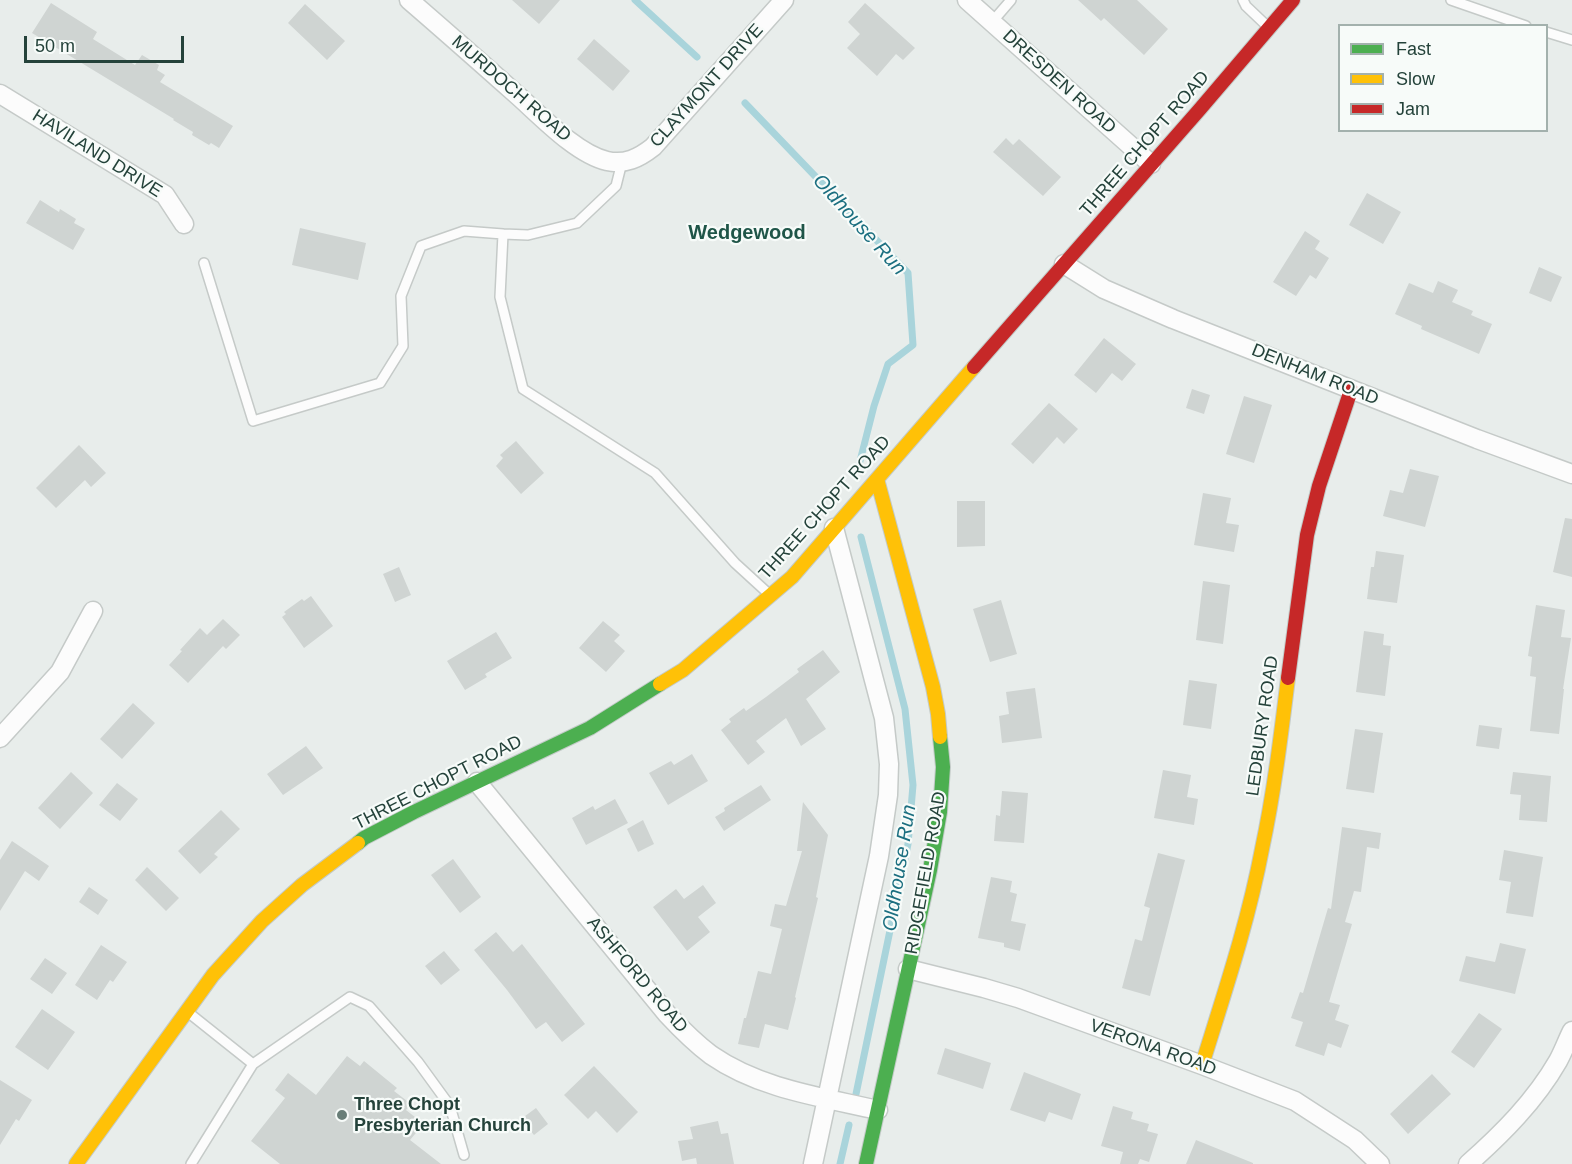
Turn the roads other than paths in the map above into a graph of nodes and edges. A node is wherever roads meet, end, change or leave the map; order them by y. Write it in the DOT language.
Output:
graph roads {
  1 [pos="409,0"];
  2 [pos="784,0"];
  3 [pos="967,0"];
  4 [pos="1011,0"];
  5 [pos="1243,0"];
  6 [pos="1293,0"];
  7 [pos="1451,0"];
  8 [pos="992,22"];
  9 [pos="1520,24"];
  10 [pos="1269,28"];
  11 [pos="1548,33"];
  12 [pos="1572,40"];
  13 [pos="0,94"];
  14 [pos="622,162"];
  15 [pos="1151,164"];
  16 [pos="184,224"];
  17 [pos="503,234"];
  18 [pos="204,263"];
  19 [pos="1065,264"];
  20 [pos="1351,390"];
  21 [pos="1572,474"];
  22 [pos="877,478"];
  23 [pos="834,528"];
  24 [pos="771,596"];
  25 [pos="93,611"];
  26 [pos="0,738"];
  27 [pos="477,782"];
  28 [pos="908,969"];
  29 [pos="187,1011"];
  30 [pos="1572,1031"];
  31 [pos="253,1064"];
  32 [pos="1202,1065"];
  33 [pos="827,1098"];
  34 [pos="878,1110"];
  35 [pos="464,1155"];
  36 [pos="196,1162"];
  37 [pos="76,1164"];
  38 [pos="813,1164"];
  39 [pos="866,1164"];
  40 [pos="1380,1164"];
  41 [pos="1468,1164"];
  1 -- 14 [label="street, MURDOCH ROAD"];
  2 -- 14 [label="street, CLAYMONT DRIVE"];
  3 -- 8 [label="street, DRESDEN ROAD"];
  4 -- 8 [label="lane"];
  5 -- 10 [label="lane"];
  6 -- 10 [label="main road, THREE CHOPT ROAD"];
  7 -- 9 [label="lane"];
  8 -- 15 [label="street, DRESDEN ROAD"];
  10 -- 15 [label="main road, THREE CHOPT ROAD"];
  11 -- 12 [label="lane"];
  13 -- 16 [label="street, HAVILAND DRIVE"];
  14 -- 17 [label="lane"];
  15 -- 19 [label="main road, THREE CHOPT ROAD"];
  17 -- 18 [label="lane"];
  17 -- 24 [label="lane"];
  19 -- 20 [label="street, DENHAM ROAD"];
  19 -- 22 [label="main road, THREE CHOPT ROAD"];
  20 -- 21 [label="street, DENHAM ROAD"];
  20 -- 32 [label="main road, LEDBURY ROAD"];
  22 -- 23 [label="main road, THREE CHOPT ROAD"];
  22 -- 28 [label="main road, RIDGEFIELD ROAD"];
  23 -- 24 [label="main road, THREE CHOPT ROAD"];
  23 -- 33 [label="street"];
  24 -- 27 [label="main road, THREE CHOPT ROAD"];
  25 -- 26 [label="street"];
  27 -- 29 [label="main road, THREE CHOPT ROAD"];
  27 -- 33 [label="street, ASHFORD ROAD"];
  28 -- 32 [label="street, VERONA ROAD"];
  28 -- 34 [label="main road, RIDGEFIELD ROAD"];
  29 -- 31 [label="lane"];
  29 -- 37 [label="main road, THREE CHOPT ROAD"];
  30 -- 41 [label="street"];
  31 -- 35 [label="lane"];
  31 -- 36 [label="lane"];
  32 -- 40 [label="street, VERONA ROAD"];
  33 -- 34 [label="street, ASHFORD ROAD"];
  33 -- 38 [label="street"];
  34 -- 39 [label="main road, RIDGEFIELD ROAD"];
}
